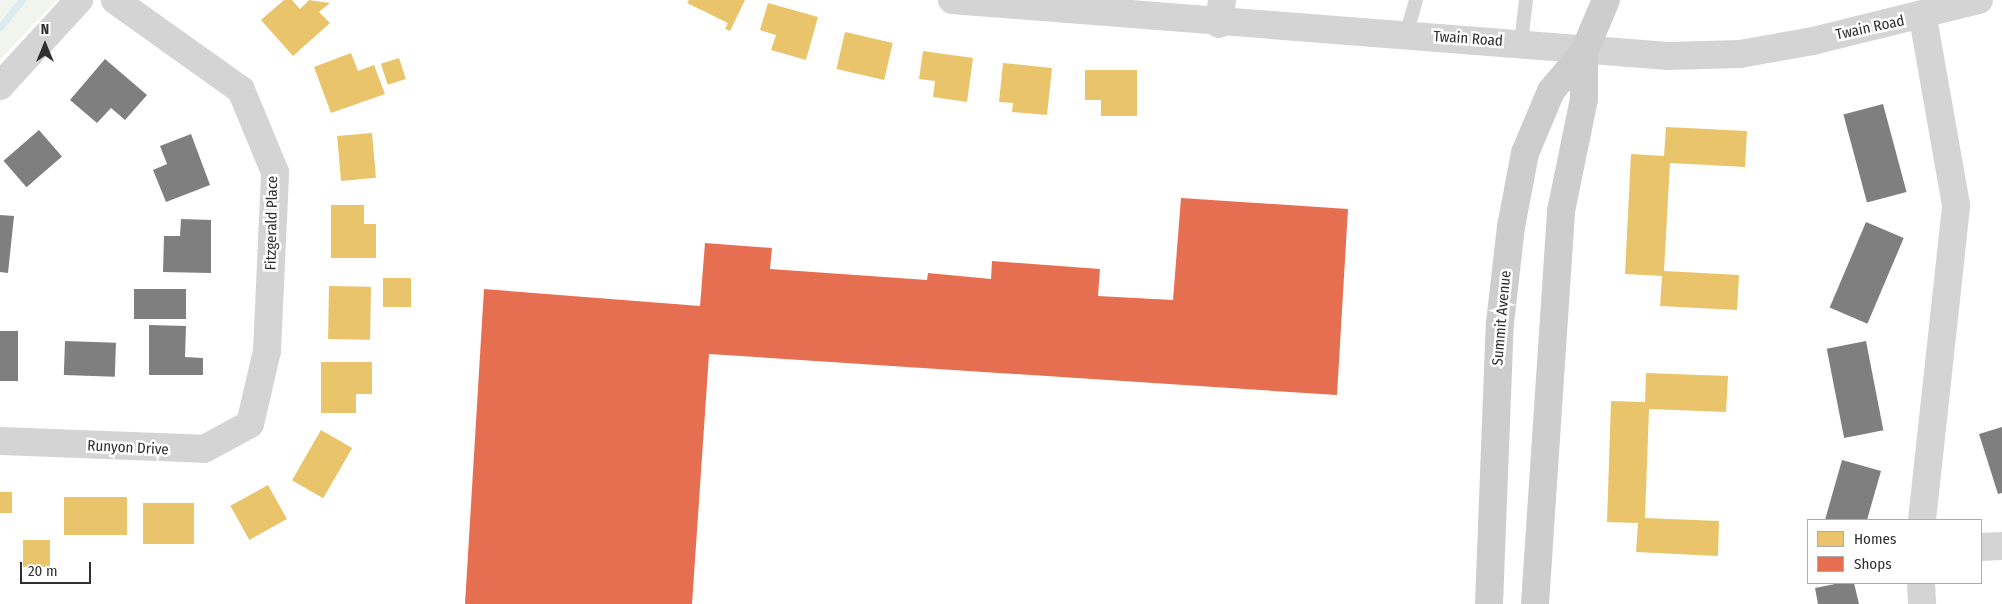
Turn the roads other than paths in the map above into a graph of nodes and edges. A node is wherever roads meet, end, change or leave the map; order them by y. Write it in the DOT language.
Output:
graph roads {
  1 [pos="79,0"];
  2 [pos="115,0"];
  3 [pos="952,0"];
  4 [pos="1416,0"];
  5 [pos="1526,0"];
  6 [pos="1979,0"];
  7 [pos="1601,2"];
  8 [pos="1221,12"];
  9 [pos="1923,17"];
  10 [pos="1406,35"];
  11 [pos="1521,43"];
  12 [pos="1584,52"];
  13 [pos="0,86"];
  14 [pos="250,424"];
  15 [pos="0,441"];
  16 [pos="1922,519"];
  17 [pos="2002,546"];
  18 [pos="1982,548"];
  19 [pos="1921,584"];
  20 [pos="1489,604"];
  21 [pos="1535,604"];
  22 [pos="1922,604"];
  1 -- 13 [label="street"];
  2 -- 14 [label="street, Fitzgerald Place"];
  3 -- 8 [label="street, Twain Road"];
  4 -- 10 [label="lane"];
  5 -- 11 [label="lane"];
  6 -- 9 [label="street, Twain Road"];
  7 -- 12 [label="main road, Summit Avenue"];
  8 -- 10 [label="street, Twain Road"];
  9 -- 12 [label="street, Twain Road"];
  9 -- 16 [label="street"];
  10 -- 11 [label="street, Twain Road"];
  11 -- 12 [label="street, Twain Road"];
  12 -- 20 [label="main road, Summit Avenue"];
  12 -- 21 [label="main road, Summit Avenue"];
  14 -- 15 [label="street, Runyon Drive"];
  17 -- 18 [label="street"];
  19 -- 22 [label="street"];
}
